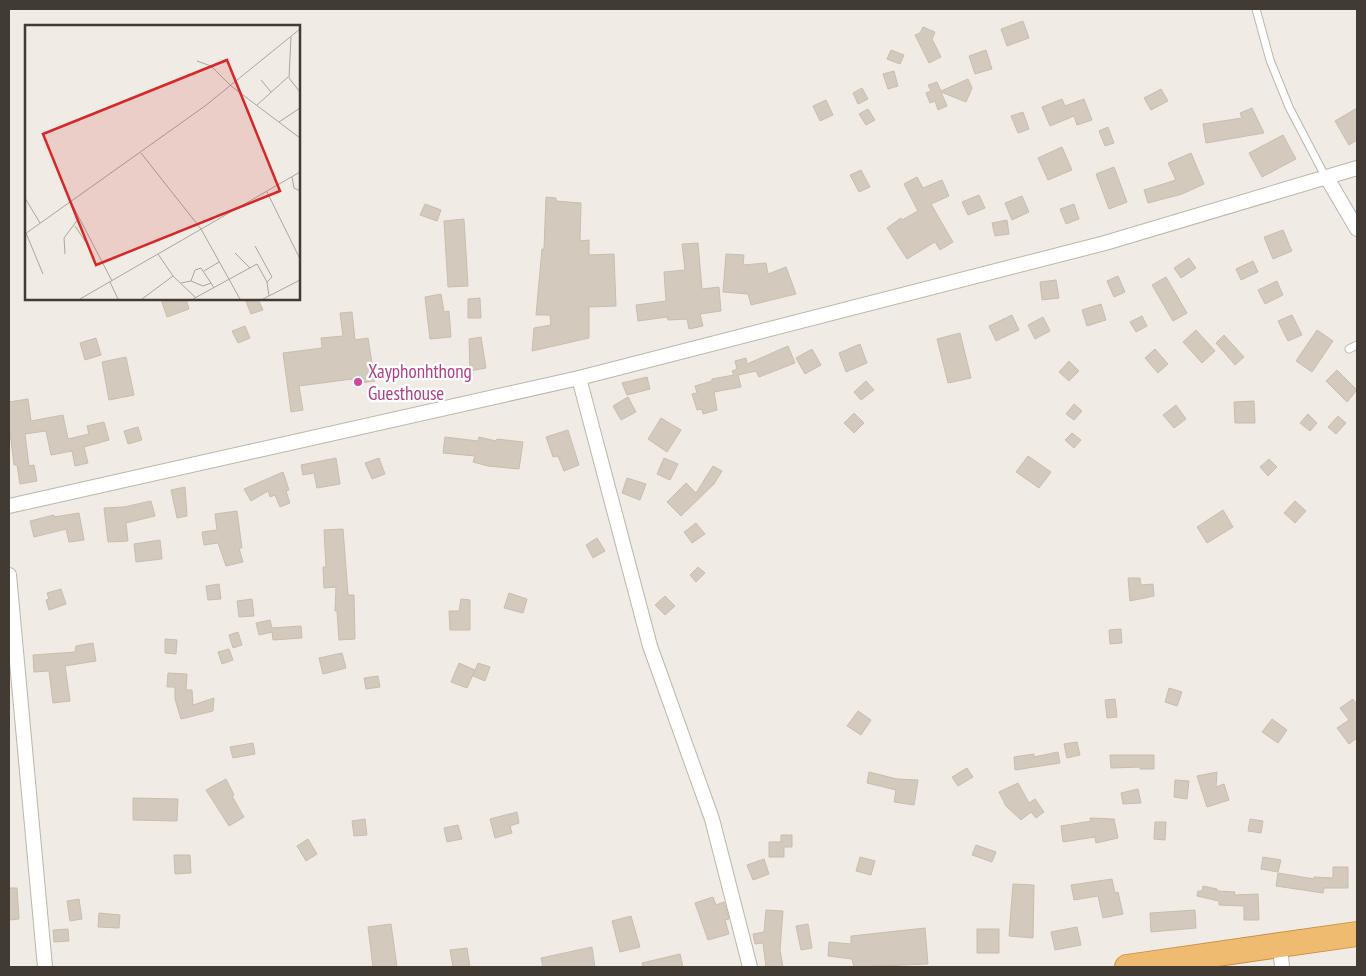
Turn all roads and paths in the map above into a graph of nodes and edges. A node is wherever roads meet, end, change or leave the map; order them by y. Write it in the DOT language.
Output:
graph roads {
  1 [pos="1256,9"];
  2 [pos="1357,168"];
  3 [pos="1326,178"];
  4 [pos="1357,229"];
  5 [pos="1357,345"];
  6 [pos="1349,349"];
  7 [pos="579,378"];
  8 [pos="9,506"];
  9 [pos="9,575"];
  10 [pos="11,630"];
  11 [pos="1357,934"];
  12 [pos="1281,956"];
  13 [pos="45,967"];
  14 [pos="750,967"];
  15 [pos="1128,967"];
  1 -- 3 [label="lane"];
  2 -- 3 [label="street"];
  3 -- 4 [label="street"];
  3 -- 7 [label="street"];
  5 -- 6 [label="lane"];
  7 -- 8 [label="street"];
  7 -- 14 [label="street"];
  9 -- 10 [label="street"];
  10 -- 13 [label="street"];
  11 -- 12 [label="highway"];
  12 -- 15 [label="highway"];
}
